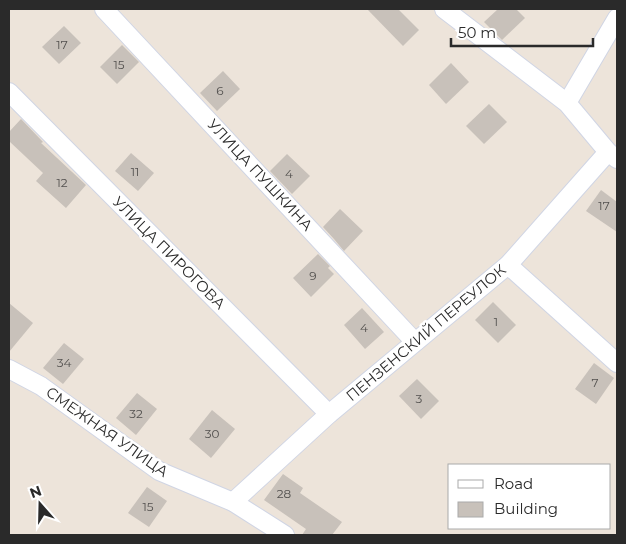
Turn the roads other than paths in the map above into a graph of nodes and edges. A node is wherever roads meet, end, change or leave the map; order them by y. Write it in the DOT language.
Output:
graph roads {
  1 [pos="104,9"];
  2 [pos="444,9"];
  3 [pos="617,18"];
  4 [pos="9,92"];
  5 [pos="567,103"];
  6 [pos="613,155"];
  7 [pos="508,265"];
  8 [pos="415,342"];
  9 [pos="617,363"];
  10 [pos="9,369"];
  11 [pos="328,414"];
  12 [pos="233,502"];
  13 [pos="286,535"];
  1 -- 8 [label="street, УЛИЦА ПУШКИНА"];
  2 -- 5 [label="street"];
  3 -- 5 [label="street"];
  4 -- 11 [label="street, УЛИЦА ПИРОГОВА"];
  5 -- 6 [label="street"];
  6 -- 7 [label="street, ПЕНЗЕНСКИЙ ПЕРЕУЛОК"];
  7 -- 8 [label="street, ПЕНЗЕНСКИЙ ПЕРЕУЛОК"];
  7 -- 9 [label="street"];
  8 -- 11 [label="street, ПЕНЗЕНСКИЙ ПЕРЕУЛОК"];
  10 -- 12 [label="street, СМЕЖНАЯ УЛИЦА"];
  11 -- 12 [label="street, ПЕНЗЕНСКИЙ ПЕРЕУЛОК"];
  12 -- 13 [label="street, СМЕЖНАЯ УЛИЦА"];
}
